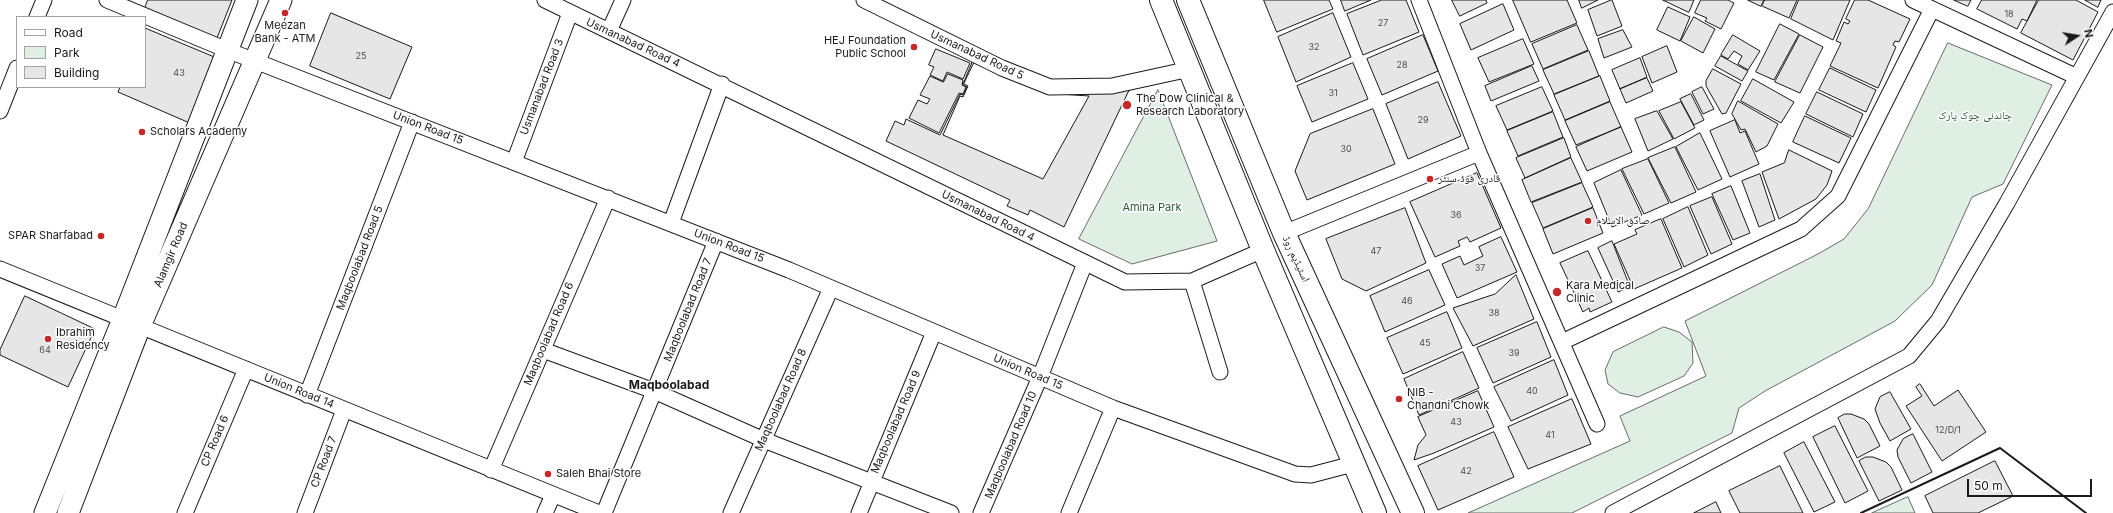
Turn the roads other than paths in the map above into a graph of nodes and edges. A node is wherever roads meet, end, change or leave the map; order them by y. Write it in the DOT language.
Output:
graph roads {
  1 [pos="44,0"];
  2 [pos="107,0"];
  3 [pos="247,0"];
  4 [pos="281,0"];
  5 [pos="545,0"];
  6 [pos="623,0"];
  7 [pos="864,0"];
  8 [pos="1161,0"];
  9 [pos="1188,0"];
  10 [pos="1419,0"];
  11 [pos="1912,0"];
  12 [pos="1932,9"];
  13 [pos="2113,12"];
  14 [pos="570,13"];
  15 [pos="37,16"];
  16 [pos="145,16"];
  17 [pos="146,16"];
  18 [pos="609,31"];
  19 [pos="227,50"];
  20 [pos="254,60"];
  21 [pos="1190,69"];
  22 [pos="16,71"];
  23 [pos="2077,77"];
  24 [pos="722,84"];
  25 [pos="0,111"];
  26 [pos="412,122"];
  27 [pos="1479,153"];
  28 [pos="514,162"];
  29 [pos="608,198"];
  30 [pos="671,223"];
  31 [pos="1284,233"];
  32 [pos="716,241"];
  33 [pos="1264,250"];
  34 [pos="1085,263"];
  35 [pos="0,269"];
  36 [pos="1192,281"];
  37 [pos="831,288"];
  38 [pos="132,323"];
  39 [pos="934,332"];
  40 [pos="1562,342"];
  41 [pos="543,350"];
  42 [pos="246,369"];
  43 [pos="1220,372"];
  44 [pos="1040,377"];
  45 [pos="654,391"];
  46 [pos="307,395"];
  47 [pos="1114,408"];
  48 [pos="344,410"];
  49 [pos="1597,424"];
  50 [pos="764,440"];
  51 [pos="1353,464"];
  52 [pos="491,470"];
  53 [pos="872,481"];
  54 [pos="553,495"];
  55 [pos="45,513"];
  56 [pos="68,513"];
  57 [pos="185,513"];
  58 [pos="305,513"];
  59 [pos="545,513"];
  60 [pos="599,513"];
  61 [pos="604,513"];
  62 [pos="731,513"];
  63 [pos="859,513"];
  64 [pos="951,513"];
  65 [pos="981,513"];
  66 [pos="1069,513"];
  67 [pos="1375,513"];
  68 [pos="1413,513"];
  69 [pos="1613,513"];
  1 -- 15 [label="street"];
  2 -- 16 [label="street, Union Road 15"];
  3 -- 19 [label="street, Alamgir Road"];
  4 -- 20 [label="street, Alamgir Road"];
  5 -- 14 [label="street, Usmanabad Road 4"];
  6 -- 18 [label="street"];
  7 -- 21 [label="street, Usmanabad Road 5"];
  8 -- 21 [label="main road"];
  9 -- 31 [label="main road, اسٹیڈیم روڈ"];
  10 -- 27 [label="street"];
  11 -- 12 [label="street"];
  12 -- 23 [label="street"];
  12 -- 40 [label="street"];
  13 -- 23 [label="street"];
  14 -- 18 [label="street, Usmanabad Road 4"];
  14 -- 28 [label="street, Usmanabad Road 3"];
  17 -- 19 [label="street, Union Road 15"];
  18 -- 24 [label="street, Usmanabad Road 4"];
  19 -- 20 [label="street, Union Road 15"];
  19 -- 38 [label="street, Alamgir Road"];
  20 -- 26 [label="street, Union Road 15"];
  20 -- 38 [label="street, Alamgir Road"];
  21 -- 33 [label="main road"];
  22 -- 25 [label="street"];
  23 -- 69 [label="street"];
  24 -- 30 [label="street"];
  24 -- 34 [label="street, Usmanabad Road 4"];
  26 -- 28 [label="street, Union Road 15"];
  26 -- 46 [label="street, Maqboolabad Road 5"];
  27 -- 31 [label="street"];
  27 -- 40 [label="street"];
  28 -- 29 [label="street, Union Road 15"];
  29 -- 30 [label="street, Union Road 15"];
  29 -- 41 [label="street, Maqboolabad Road 6"];
  30 -- 32 [label="street, Union Road 15"];
  31 -- 68 [label="main road, اسٹیڈیم روڈ"];
  32 -- 37 [label="street, Union Road 15"];
  32 -- 45 [label="street, Maqboolabad Road 7"];
  33 -- 36 [label="street, Usmanabad Road 4"];
  33 -- 51 [label="main road"];
  34 -- 36 [label="street, Usmanabad Road 4"];
  34 -- 44 [label="street"];
  35 -- 38 [label="street, Union Road 14"];
  36 -- 43 [label="street"];
  37 -- 39 [label="street, Union Road 15"];
  37 -- 50 [label="street, Maqboolabad Road 8"];
  38 -- 42 [label="street, Union Road 14"];
  38 -- 55 [label="street, Alamgir Road"];
  38 -- 56 [label="street, Alamgir Road"];
  39 -- 44 [label="street, Union Road 15"];
  39 -- 53 [label="street, Maqboolabad Road 9"];
  40 -- 49 [label="street"];
  41 -- 45 [label="street"];
  41 -- 52 [label="street, Maqboolabad Road 6"];
  42 -- 46 [label="street, Union Road 14"];
  42 -- 57 [label="street, CP Road 6"];
  44 -- 47 [label="street, Union Road 15"];
  44 -- 65 [label="street, Maqboolabad Road 10"];
  45 -- 50 [label="street"];
  45 -- 61 [label="street, Maqboolabad Road 7"];
  46 -- 48 [label="street, Union Road 14"];
  47 -- 51 [label="street, Union Road 15"];
  47 -- 66 [label="street"];
  48 -- 52 [label="street, Union Road 14"];
  48 -- 58 [label="street, CP Road 7"];
  50 -- 53 [label="street"];
  50 -- 62 [label="street, Maqboolabad Road 8"];
  51 -- 67 [label="main road"];
  52 -- 54 [label="street, Union Road 14"];
  53 -- 63 [label="street, Maqboolabad Road 9"];
  53 -- 64 [label="street"];
  54 -- 59 [label="street"];
  54 -- 60 [label="street, Union Road 14"];
}
